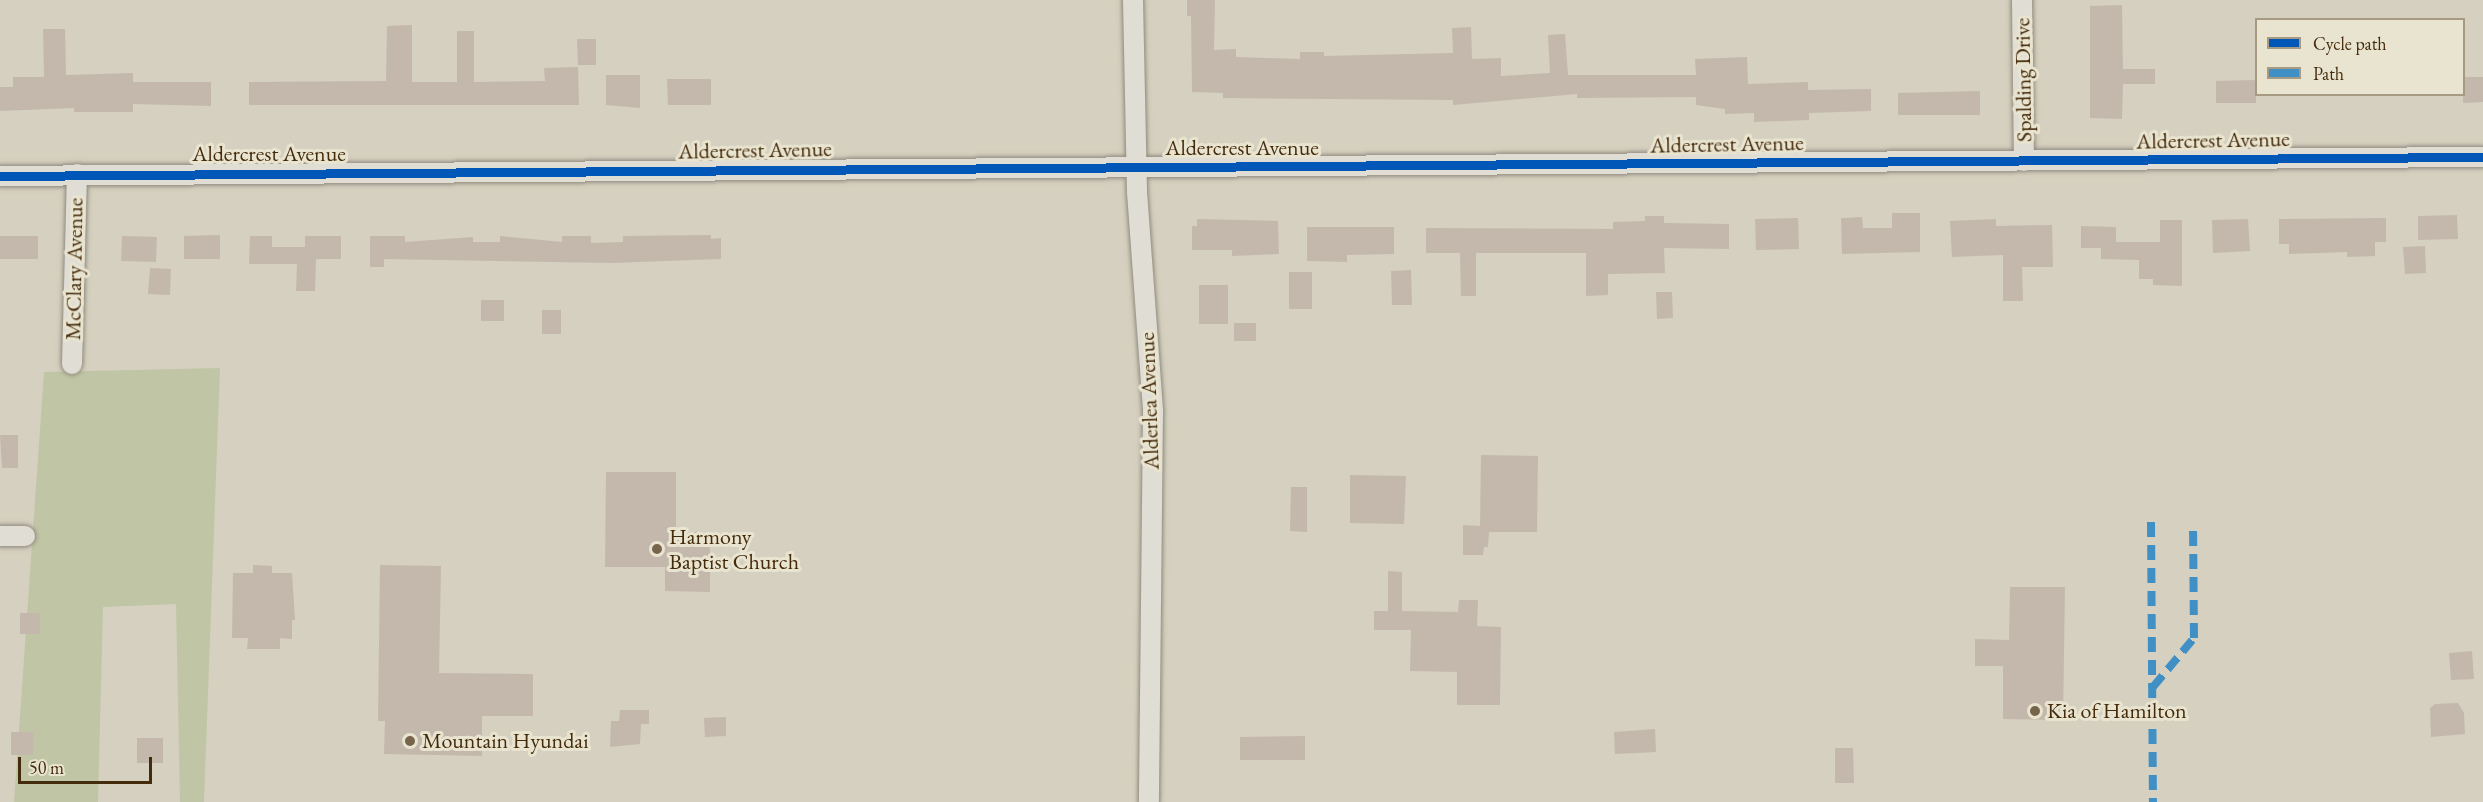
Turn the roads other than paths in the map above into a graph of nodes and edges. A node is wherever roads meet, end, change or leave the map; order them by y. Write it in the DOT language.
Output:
graph roads {
  1 [pos="1133,0"];
  2 [pos="2022,0"];
  3 [pos="2483,158"];
  4 [pos="2024,161"];
  5 [pos="1137,167"];
  6 [pos="77,174"];
  7 [pos="0,176"];
  8 [pos="72,364"];
  9 [pos="0,536"];
  10 [pos="25,536"];
  11 [pos="1149,802"];
  1 -- 5 [label="street, Alderlea Avenue"];
  2 -- 4 [label="street, Spalding Drive"];
  3 -- 4 [label="street, Aldercrest Avenue"];
  4 -- 5 [label="street, Aldercrest Avenue"];
  5 -- 6 [label="street, Aldercrest Avenue"];
  5 -- 11 [label="street, Alderlea Avenue"];
  6 -- 7 [label="street, Aldercrest Avenue"];
  6 -- 8 [label="street, McClary Avenue"];
  9 -- 10 [label="street"];
}
